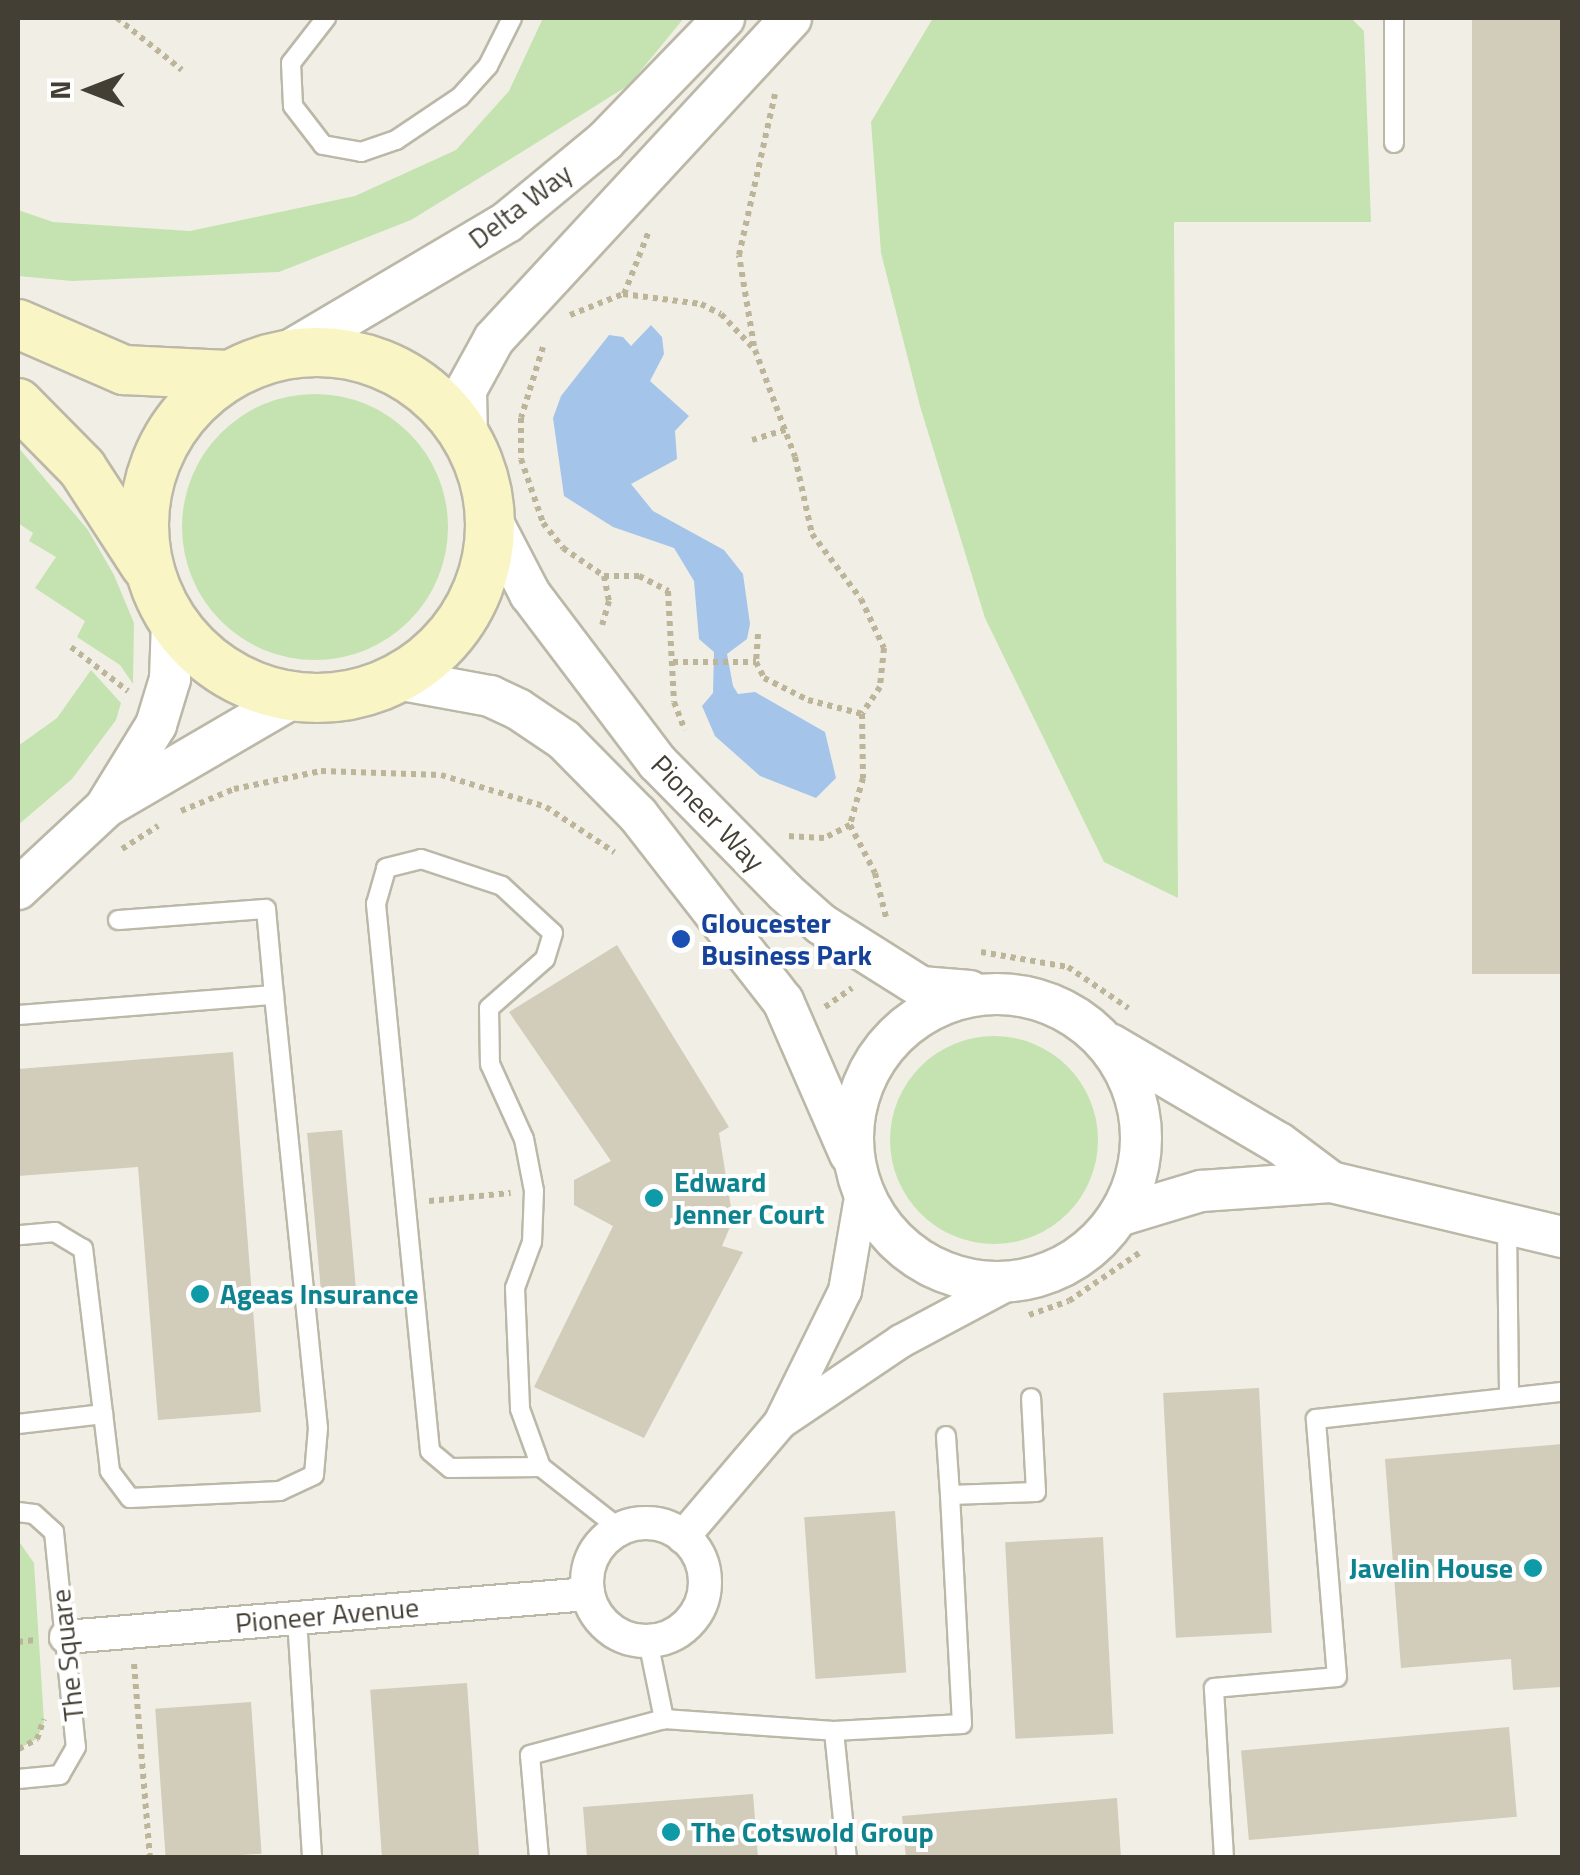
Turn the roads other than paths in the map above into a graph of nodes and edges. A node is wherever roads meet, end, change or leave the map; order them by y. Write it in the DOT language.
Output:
graph roads {
  1 [pos="326,18"];
  2 [pos="512,18"];
  3 [pos="724,18"];
  4 [pos="791,18"];
  5 [pos="1394,18"];
  6 [pos="1394,143"];
  7 [pos="18,324"];
  8 [pos="284,354"];
  9 [pos="228,375"];
  10 [pos="18,403"];
  11 [pos="467,438"];
  12 [pos="490,517"];
  13 [pos="150,572"];
  14 [pos="172,622"];
  15 [pos="397,679"];
  16 [pos="294,698"];
  17 [pos="106,807"];
  18 [pos="18,888"];
  19 [pos="118,920"];
  20 [pos="274,994"];
  21 [pos="1013,994"];
  22 [pos="18,1015"];
  23 [pos="1098,1035"];
  24 [pos="858,1178"];
  25 [pos="1331,1182"];
  26 [pos="1118,1216"];
  27 [pos="1507,1227"];
  28 [pos="18,1235"];
  29 [pos="1562,1237"];
  30 [pos="1012,1302"];
  31 [pos="1562,1392"];
  32 [pos="1509,1395"];
  33 [pos="1030,1398"];
  34 [pos="103,1414"];
  35 [pos="780,1423"];
  36 [pos="18,1424"];
  37 [pos="946,1436"];
  38 [pos="541,1466"];
  39 [pos="950,1495"];
  40 [pos="18,1512"];
  41 [pos="620,1529"];
  42 [pos="683,1537"];
  43 [pos="588,1594"];
  44 [pos="297,1618"];
  45 [pos="66,1636"];
  46 [pos="648,1641"];
  47 [pos="664,1719"];
  48 [pos="834,1731"];
  49 [pos="18,1780"];
  50 [pos="312,1858"];
  51 [pos="540,1858"];
  52 [pos="847,1858"];
  53 [pos="1224,1858"];
  1 -- 2 [label="lane"];
  3 -- 8 [label="street, Delta Way"];
  4 -- 11 [label="street"];
  5 -- 6 [label="lane"];
  7 -- 9 [label="main road"];
  8 -- 9 [label="main road"];
  8 -- 11 [label="main road"];
  9 -- 13 [label="main road"];
  10 -- 13 [label="main road"];
  11 -- 12 [label="main road"];
  12 -- 15 [label="main road"];
  12 -- 21 [label="street, Pioneer Way"];
  13 -- 14 [label="main road"];
  14 -- 16 [label="main road"];
  14 -- 17 [label="street"];
  15 -- 16 [label="main road"];
  15 -- 24 [label="street, Pioneer Way"];
  16 -- 17 [label="street"];
  17 -- 18 [label="street"];
  19 -- 20 [label="lane"];
  20 -- 22 [label="lane"];
  20 -- 34 [label="lane"];
  21 -- 23 [label="street"];
  21 -- 24 [label="street"];
  23 -- 25 [label="street"];
  23 -- 26 [label="street"];
  24 -- 30 [label="street"];
  24 -- 35 [label="street"];
  25 -- 26 [label="street"];
  25 -- 27 [label="street"];
  26 -- 30 [label="street"];
  27 -- 29 [label="street"];
  27 -- 32 [label="lane"];
  28 -- 34 [label="lane"];
  30 -- 35 [label="street"];
  31 -- 32 [label="lane"];
  32 -- 53 [label="lane"];
  33 -- 39 [label="lane"];
  34 -- 36 [label="lane"];
  35 -- 42 [label="street"];
  37 -- 39 [label="lane"];
  38 -- 38 [label="lane"];
  38 -- 41 [label="lane"];
  39 -- 48 [label="lane"];
  40 -- 45 [label="lane, The Square"];
  41 -- 42 [label="street"];
  41 -- 43 [label="street"];
  42 -- 46 [label="street"];
  43 -- 44 [label="street, Pioneer Avenue"];
  43 -- 46 [label="street"];
  44 -- 45 [label="street, Pioneer Avenue"];
  44 -- 50 [label="lane"];
  45 -- 49 [label="lane, The Square"];
  46 -- 47 [label="lane"];
  47 -- 48 [label="lane"];
  47 -- 51 [label="lane"];
  48 -- 52 [label="lane"];
}
